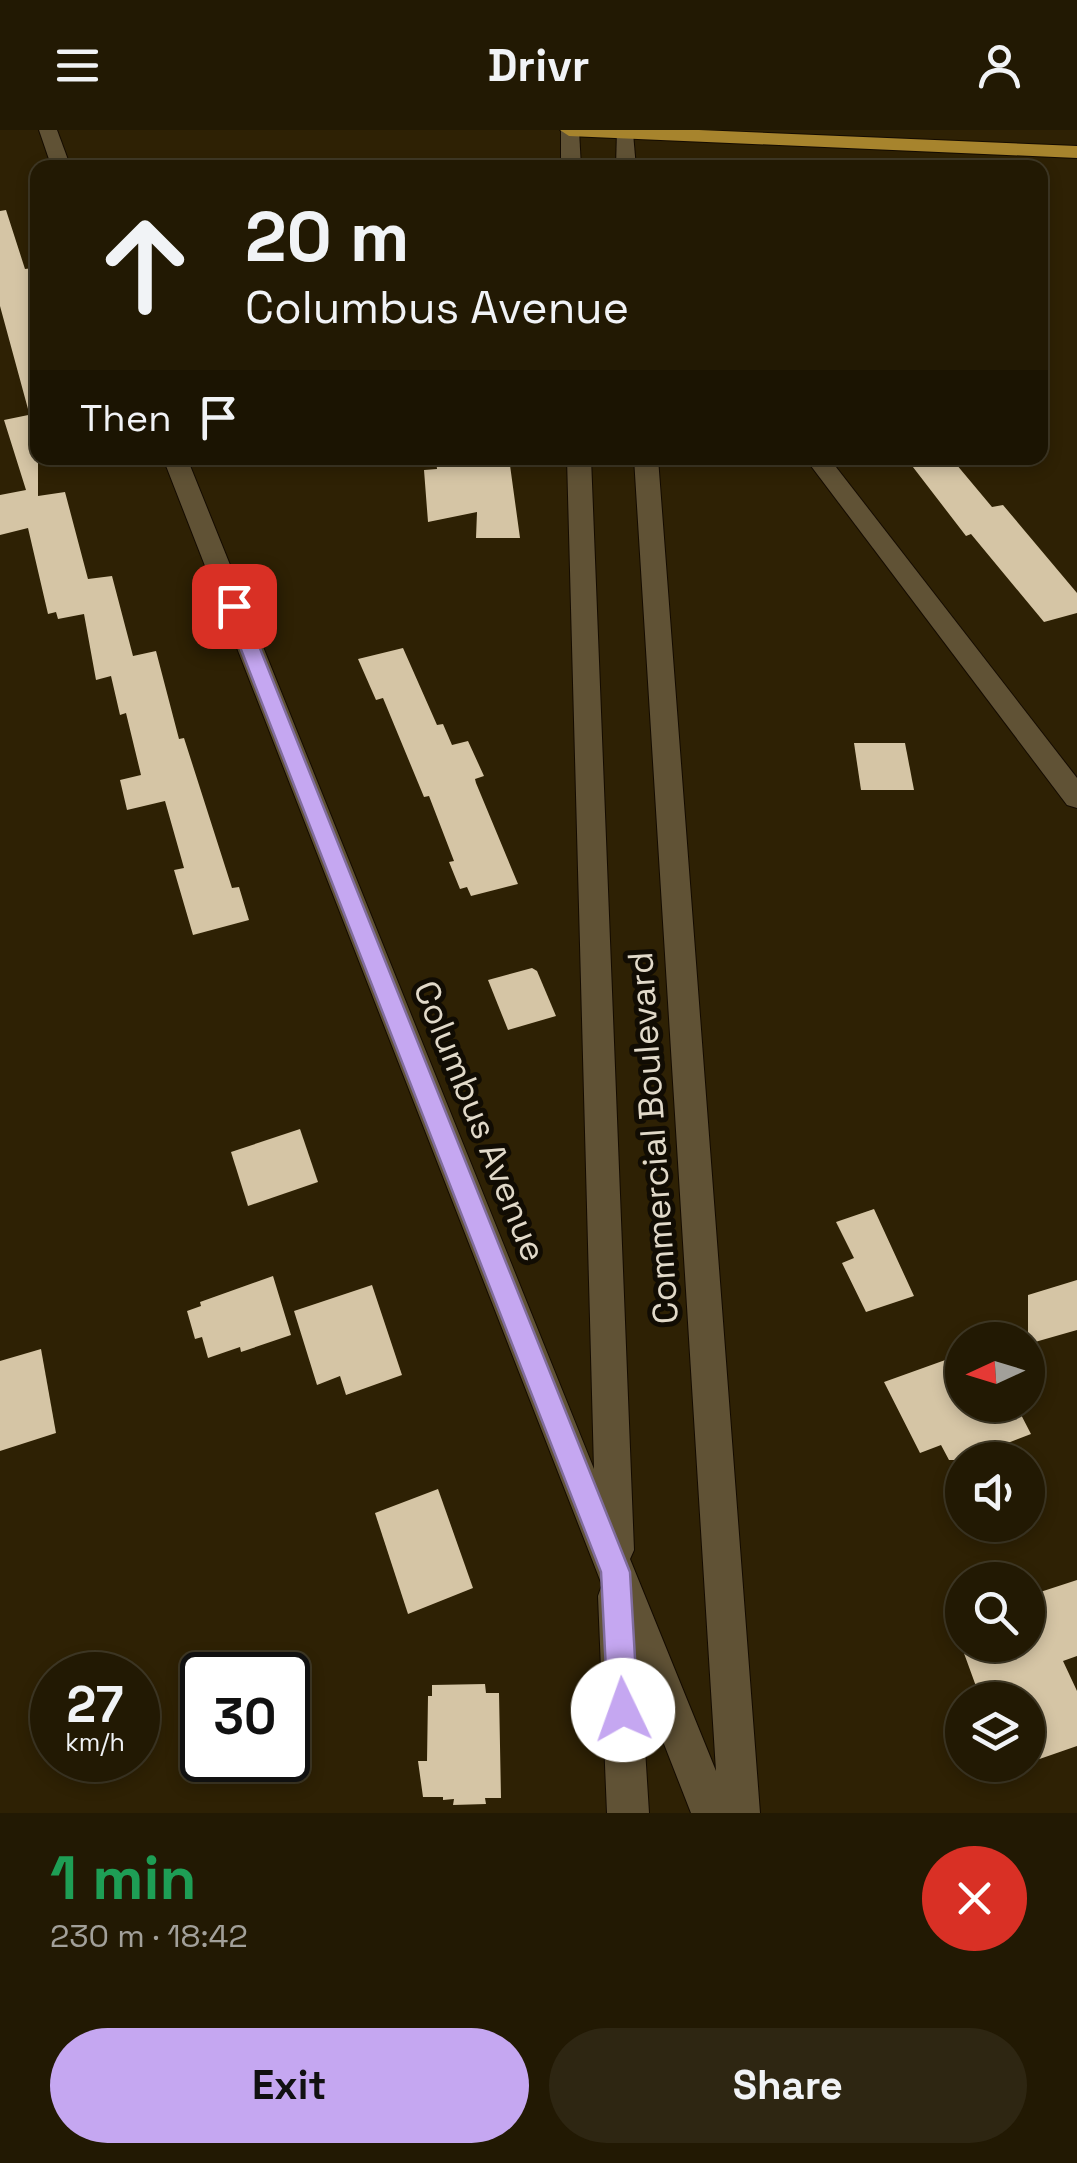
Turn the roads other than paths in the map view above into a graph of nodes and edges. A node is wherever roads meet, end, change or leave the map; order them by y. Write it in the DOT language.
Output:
graph roads {
  1 [pos="48,130"];
  2 [pos="570,130"];
  3 [pos="624,133"];
  4 [pos="1077,152"];
  5 [pos="59,160"];
  6 [pos="570,160"];
  7 [pos="626,160"];
  8 [pos="178,465"];
  9 [pos="579,465"];
  10 [pos="646,465"];
  11 [pos="822,465"];
  12 [pos="1077,798"];
  13 [pos="616,1572"];
  14 [pos="628,1813"];
  15 [pos="712,1813"];
  16 [pos="739,1813"];
  1 -- 5 [label="street"];
  2 -- 3 [label="main road"];
  2 -- 6 [label="street"];
  3 -- 4 [label="main road"];
  3 -- 7 [label="street"];
  8 -- 13 [label="street, Columbus Avenue"];
  9 -- 13 [label="street, Commercial Boulevard"];
  10 -- 16 [label="street, Commercial Boulevard"];
  11 -- 12 [label="street"];
  13 -- 14 [label="street, Commercial Boulevard"];
  13 -- 15 [label="street, Columbus Avenue"];
}
